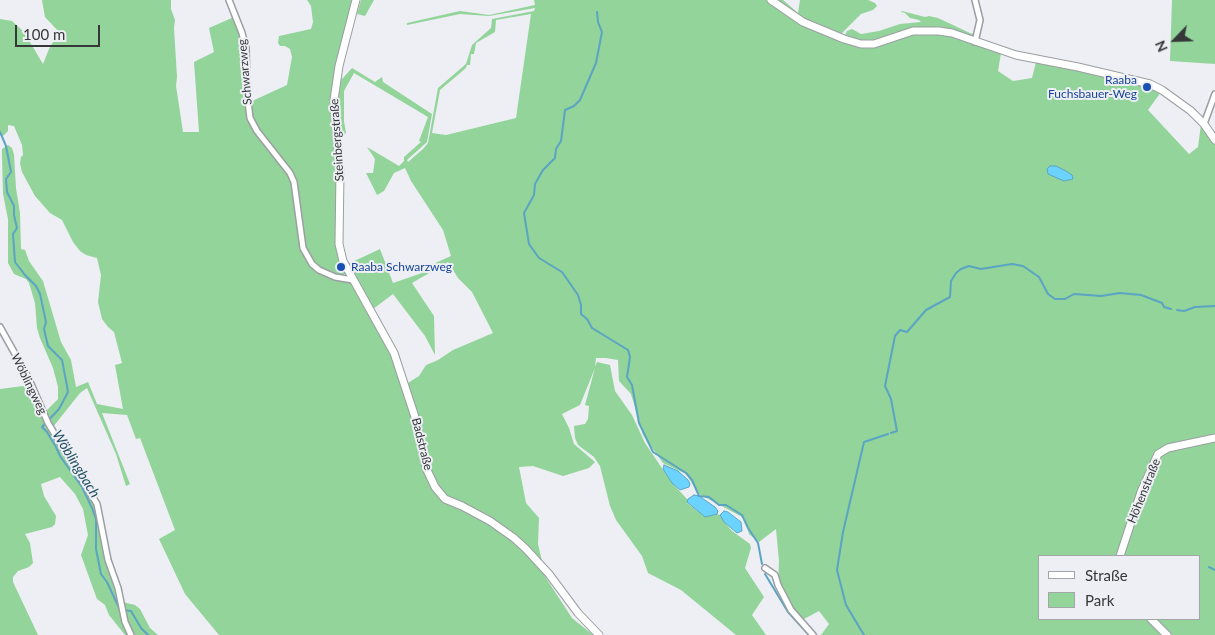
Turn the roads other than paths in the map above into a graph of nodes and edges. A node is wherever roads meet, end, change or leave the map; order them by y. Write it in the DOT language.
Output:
graph roads {
  1 [pos="229,0"];
  2 [pos="356,0"];
  3 [pos="771,0"];
  4 [pos="975,0"];
  5 [pos="975,42"];
  6 [pos="1215,94"];
  7 [pos="1204,124"];
  8 [pos="1215,140"];
  9 [pos="353,280"];
  10 [pos="0,327"];
  11 [pos="1215,438"];
  12 [pos="1120,555"];
  13 [pos="765,568"];
  14 [pos="1152,620"];
  15 [pos="131,635"];
  16 [pos="599,635"];
  17 [pos="813,635"];
  18 [pos="1167,635"];
  1 -- 9 [label="street, Schwarzweg"];
  2 -- 9 [label="street, Steinbergstraße"];
  3 -- 5 [label="street"];
  4 -- 5 [label="street"];
  5 -- 7 [label="street"];
  6 -- 7 [label="street"];
  7 -- 8 [label="street"];
  9 -- 16 [label="street, Badstraße"];
  10 -- 15 [label="street, Wöblingweg"];
  11 -- 12 [label="street, Höhenstraße"];
  13 -- 17 [label="street"];
  14 -- 18 [label="street"];
}
